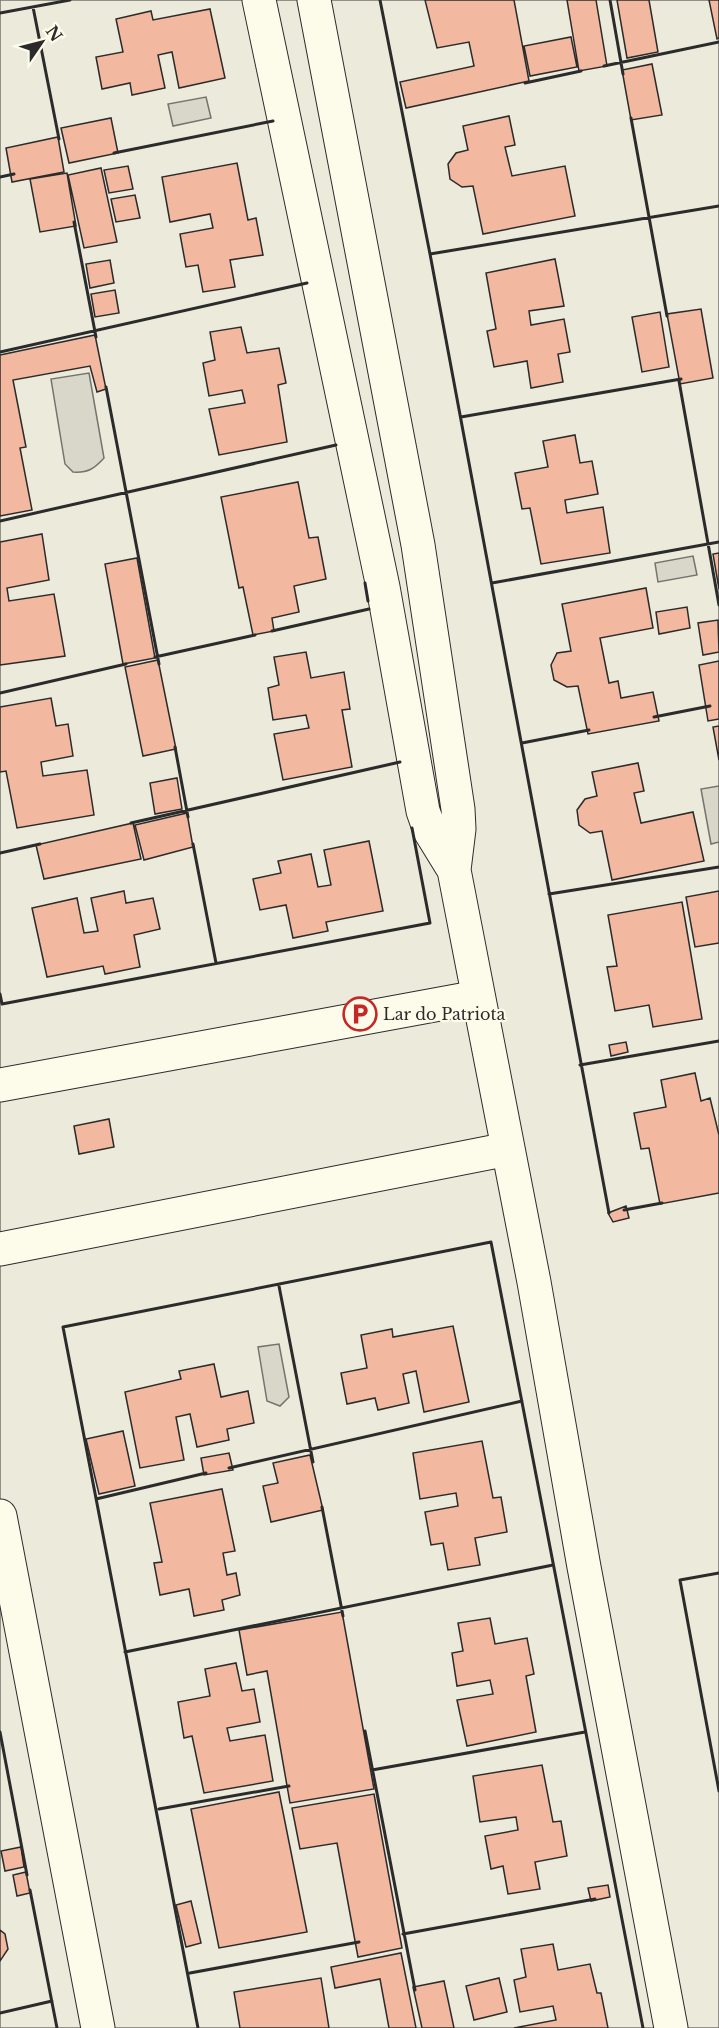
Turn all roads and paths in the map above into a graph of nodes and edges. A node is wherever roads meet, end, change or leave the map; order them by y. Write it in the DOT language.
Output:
graph roads {
  1 [pos="259,0"];
  2 [pos="314,0"];
  3 [pos="454,870"];
  4 [pos="478,997"];
  5 [pos="0,1085"];
  6 [pos="508,1149"];
  7 [pos="0,1249"];
  8 [pos="0,1516"];
  9 [pos="98,2028"];
  10 [pos="671,2028"];
  1 -- 3 [label="street"];
  2 -- 3 [label="street"];
  3 -- 4 [label="street"];
  4 -- 5 [label="street"];
  4 -- 6 [label="street"];
  6 -- 7 [label="street"];
  6 -- 10 [label="street"];
  8 -- 9 [label="street"];
}
